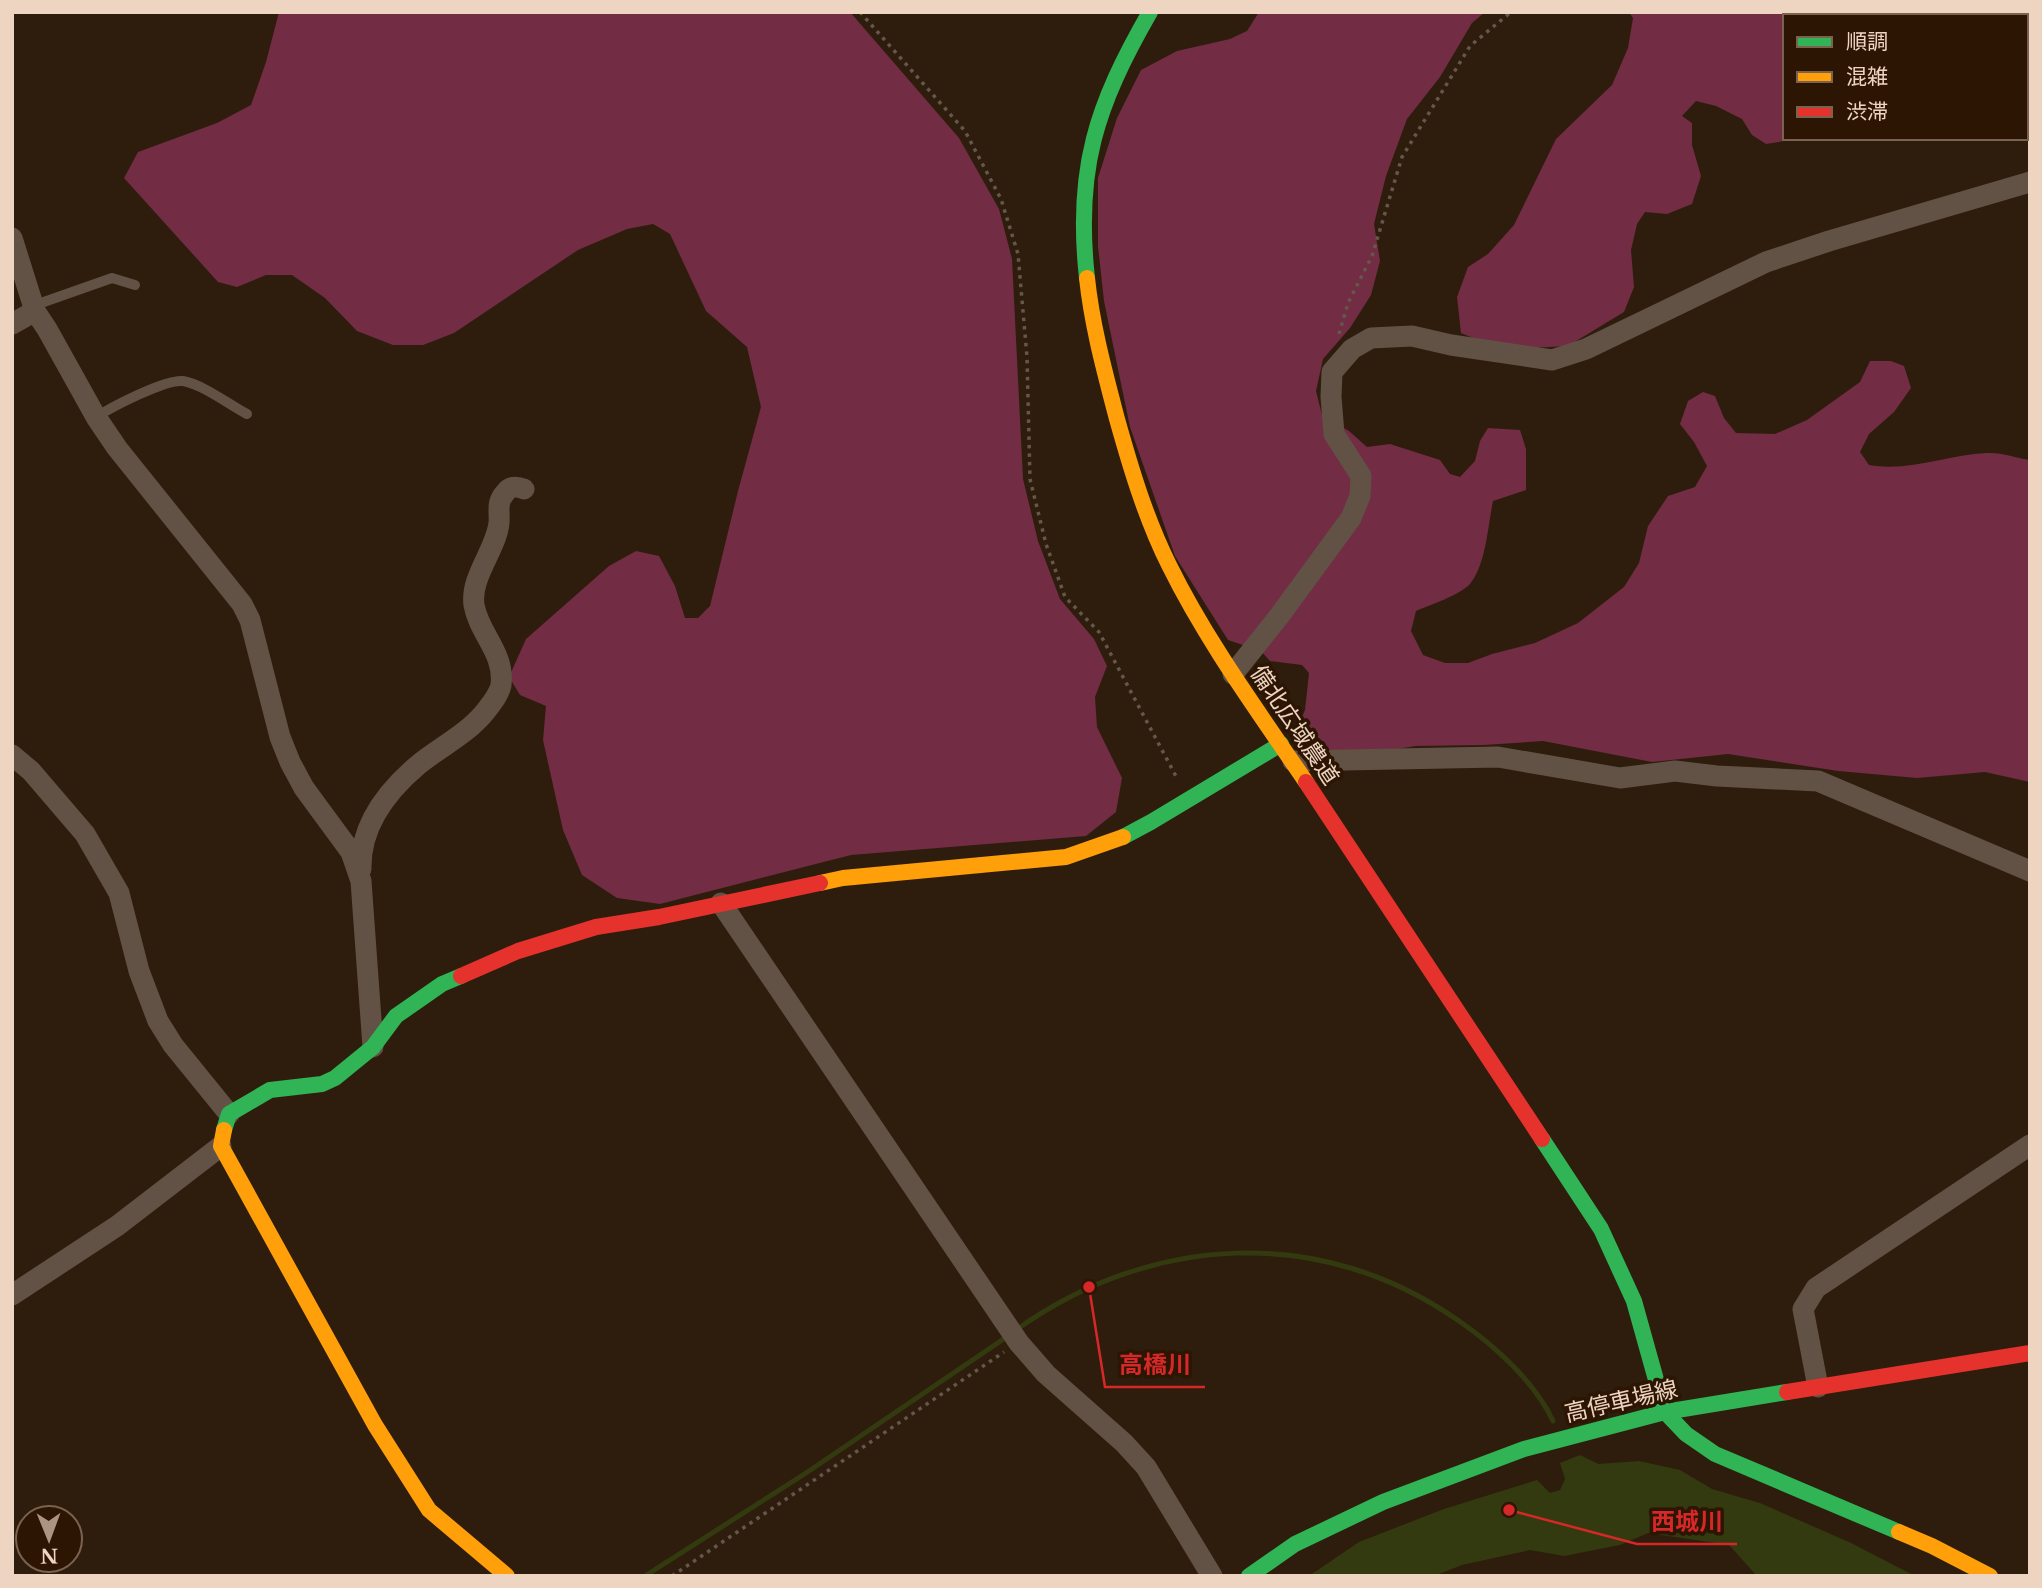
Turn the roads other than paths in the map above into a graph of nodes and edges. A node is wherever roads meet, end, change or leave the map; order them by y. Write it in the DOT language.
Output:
graph roads {
  1 [pos="1150,12"];
  2 [pos="2030,182"];
  3 [pos="12,238"];
  4 [pos="135,285"];
  5 [pos="35,312"];
  6 [pos="12,324"];
  7 [pos="247,414"];
  8 [pos="96,417"];
  9 [pos="524,489"];
  10 [pos="1233,674"];
  11 [pos="1287,752"];
  12 [pos="12,755"];
  13 [pos="2030,871"];
  14 [pos="361,881"];
  15 [pos="721,903"];
  16 [pos="373,1047"];
  17 [pos="229,1114"];
  18 [pos="2030,1145"];
  19 [pos="221,1146"];
  20 [pos="12,1295"];
  21 [pos="2030,1353"];
  22 [pos="1818,1387"];
  23 [pos="1665,1412"];
  24 [pos="507,1576"];
  25 [pos="1212,1576"];
  26 [pos="1249,1576"];
  27 [pos="1990,1576"];
  1 -- 10 [label="street, 備北広域農道"];
  2 -- 10 [label="street"];
  3 -- 5 [label="street"];
  4 -- 5 [label="lane"];
  5 -- 6 [label="street"];
  5 -- 8 [label="street"];
  7 -- 8 [label="lane"];
  8 -- 14 [label="street"];
  9 -- 14 [label="street"];
  10 -- 11 [label="street, 備北広域農道"];
  11 -- 13 [label="street"];
  11 -- 15 [label="street"];
  11 -- 23 [label="street, 備北広域農道"];
  12 -- 17 [label="street"];
  14 -- 16 [label="street"];
  15 -- 16 [label="street"];
  15 -- 25 [label="street"];
  16 -- 17 [label="street"];
  17 -- 19 [label="street"];
  18 -- 22 [label="street"];
  19 -- 20 [label="street"];
  19 -- 24 [label="street"];
  21 -- 22 [label="street, 高停車場線"];
  22 -- 23 [label="street, 高停車場線"];
  23 -- 26 [label="street, 高停車場線"];
  23 -- 27 [label="street"];
}
